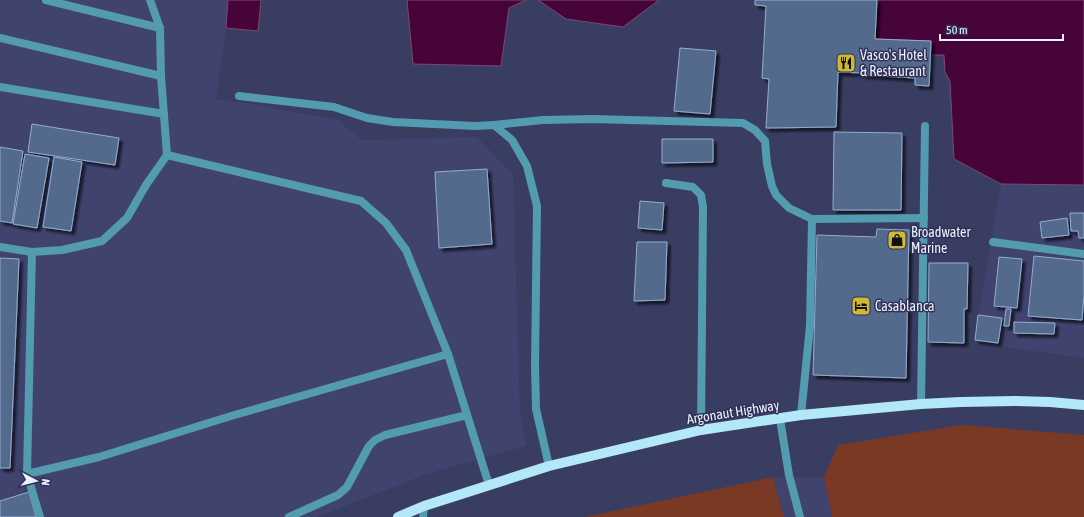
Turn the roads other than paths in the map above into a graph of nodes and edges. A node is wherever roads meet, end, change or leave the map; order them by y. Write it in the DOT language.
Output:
graph roads {
  1 [pos="46,0"];
  2 [pos="150,0"];
  3 [pos="160,28"];
  4 [pos="0,38"];
  5 [pos="161,76"];
  6 [pos="0,87"];
  7 [pos="239,96"];
  8 [pos="164,114"];
  9 [pos="494,125"];
  10 [pos="925,126"];
  11 [pos="167,154"];
  12 [pos="666,183"];
  13 [pos="924,218"];
  14 [pos="812,219"];
  15 [pos="993,242"];
  16 [pos="0,247"];
  17 [pos="32,252"];
  18 [pos="1084,254"];
  19 [pos="448,354"];
  20 [pos="921,404"];
  21 [pos="1084,405"];
  22 [pos="467,415"];
  23 [pos="801,415"];
  24 [pos="780,419"];
  25 [pos="701,430"];
  26 [pos="548,466"];
  27 [pos="27,474"];
  28 [pos="489,485"];
  29 [pos="424,506"];
  30 [pos="40,517"];
  31 [pos="289,517"];
  32 [pos="398,517"];
  33 [pos="423,517"];
  34 [pos="800,517"];
  1 -- 3 [label="street"];
  2 -- 3 [label="street"];
  3 -- 5 [label="street"];
  4 -- 5 [label="street"];
  5 -- 8 [label="street"];
  6 -- 8 [label="street"];
  7 -- 9 [label="street"];
  8 -- 11 [label="street"];
  9 -- 14 [label="street"];
  9 -- 26 [label="street"];
  10 -- 13 [label="street"];
  11 -- 17 [label="street"];
  11 -- 19 [label="street"];
  12 -- 25 [label="street"];
  13 -- 14 [label="street"];
  13 -- 20 [label="street"];
  14 -- 23 [label="street"];
  15 -- 18 [label="street"];
  16 -- 17 [label="street"];
  17 -- 27 [label="street"];
  19 -- 22 [label="street"];
  19 -- 27 [label="street"];
  20 -- 21 [label="main road, Argonaut Highway"];
  20 -- 23 [label="main road, Argonaut Highway"];
  22 -- 28 [label="street"];
  22 -- 31 [label="street"];
  23 -- 24 [label="main road, Argonaut Highway"];
  24 -- 25 [label="main road, Argonaut Highway"];
  24 -- 34 [label="street"];
  25 -- 26 [label="main road, Argonaut Highway"];
  26 -- 28 [label="main road, Argonaut Highway"];
  27 -- 30 [label="street"];
  28 -- 29 [label="main road, Argonaut Highway"];
  29 -- 32 [label="main road, Argonaut Highway"];
  29 -- 33 [label="street"];
}
